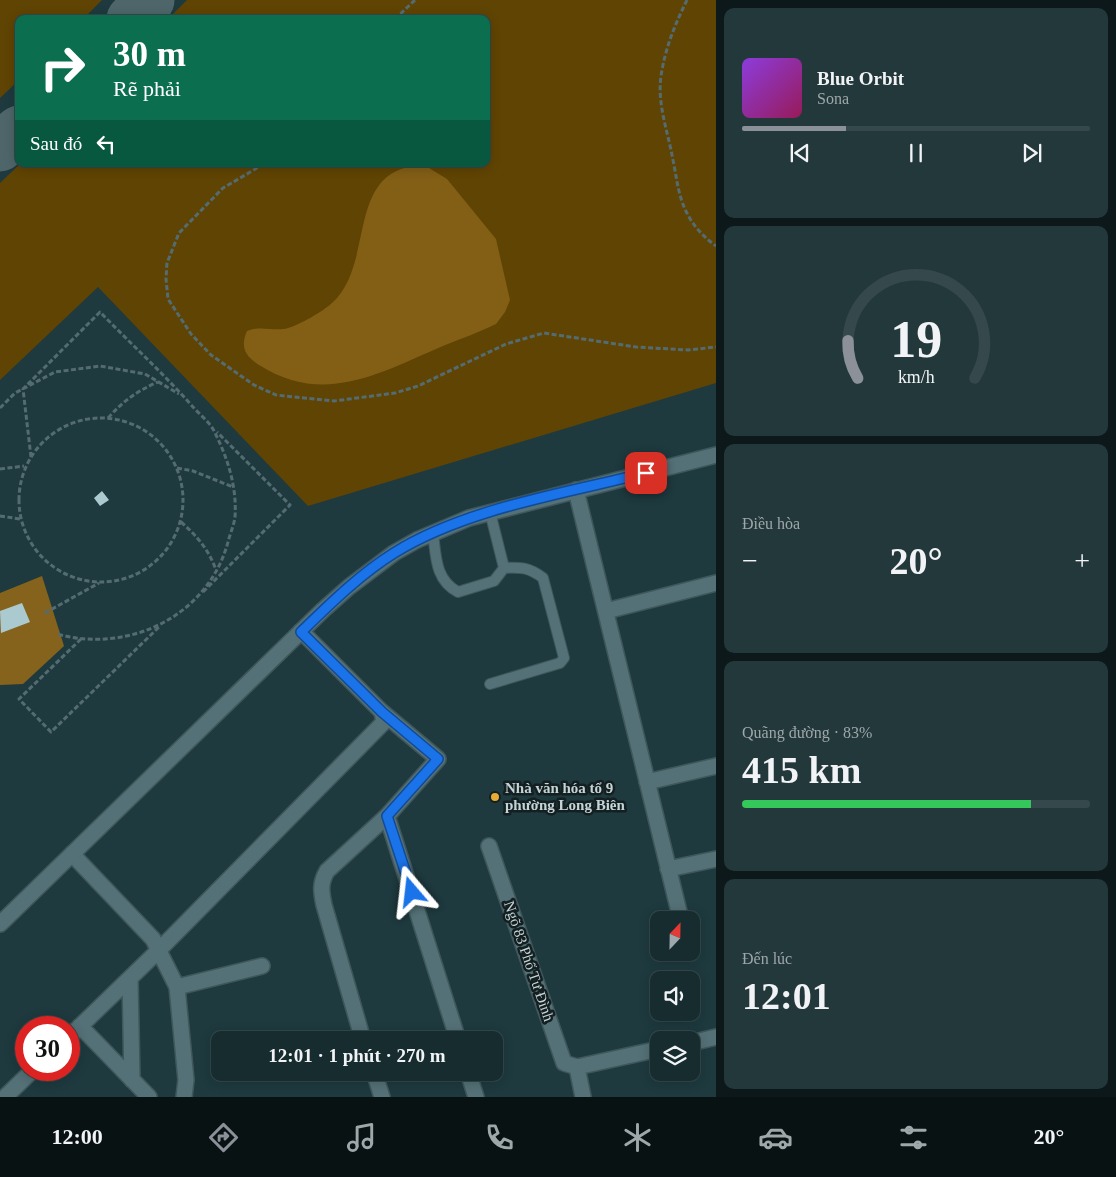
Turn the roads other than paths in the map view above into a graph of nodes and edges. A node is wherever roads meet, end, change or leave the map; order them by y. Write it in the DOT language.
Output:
graph roads {
  1 [pos="716,455"];
  2 [pos="576,490"];
  3 [pos="490,512"];
  4 [pos="433,533"];
  5 [pos="504,568"];
  6 [pos="716,583"];
  7 [pos="606,611"];
  8 [pos="301,632"];
  9 [pos="490,684"];
  10 [pos="382,712"];
  11 [pos="716,766"];
  12 [pos="647,782"];
  13 [pos="387,816"];
  14 [pos="489,846"];
  15 [pos="72,854"];
  16 [pos="716,859"];
  17 [pos="668,869"];
  18 [pos="679,911"];
  19 [pos="0,924"];
  20 [pos="159,950"];
  21 [pos="262,966"];
  22 [pos="130,978"];
  23 [pos="177,987"];
  24 [pos="80,1026"];
  25 [pos="360,1031"];
  26 [pos="455,1031"];
  27 [pos="716,1037"];
  28 [pos="700,1040"];
  29 [pos="650,1052"];
  30 [pos="577,1067"];
  31 [pos="132,1080"];
  32 [pos="21,1081"];
  33 [pos="377,1081"];
  34 [pos="471,1081"];
  35 [pos="4,1097"];
  36 [pos="149,1097"];
  37 [pos="184,1097"];
  38 [pos="382,1097"];
  39 [pos="476,1097"];
  40 [pos="583,1097"];
  1 -- 2 [label="street"];
  2 -- 3 [label="street"];
  2 -- 7 [label="street"];
  3 -- 4 [label="street"];
  3 -- 5 [label="lane"];
  4 -- 5 [label="lane"];
  4 -- 8 [label="street"];
  5 -- 9 [label="lane"];
  6 -- 7 [label="street"];
  7 -- 12 [label="street"];
  8 -- 10 [label="street"];
  8 -- 15 [label="street"];
  10 -- 13 [label="street"];
  10 -- 20 [label="street"];
  11 -- 12 [label="street"];
  12 -- 17 [label="street"];
  13 -- 25 [label="street"];
  13 -- 26 [label="street"];
  14 -- 30 [label="street, Ngõ 83 Phố Tư Đình"];
  15 -- 19 [label="street"];
  15 -- 20 [label="street"];
  16 -- 17 [label="street"];
  17 -- 18 [label="street"];
  20 -- 22 [label="street"];
  20 -- 23 [label="street"];
  21 -- 23 [label="street"];
  22 -- 24 [label="street"];
  22 -- 31 [label="street"];
  23 -- 37 [label="street"];
  24 -- 31 [label="street"];
  27 -- 28 [label="street"];
  29 -- 30 [label="street"];
  30 -- 40 [label="street"];
  31 -- 36 [label="street"];
  32 -- 35 [label="street"];
  33 -- 38 [label="street"];
  34 -- 39 [label="street"];
}
